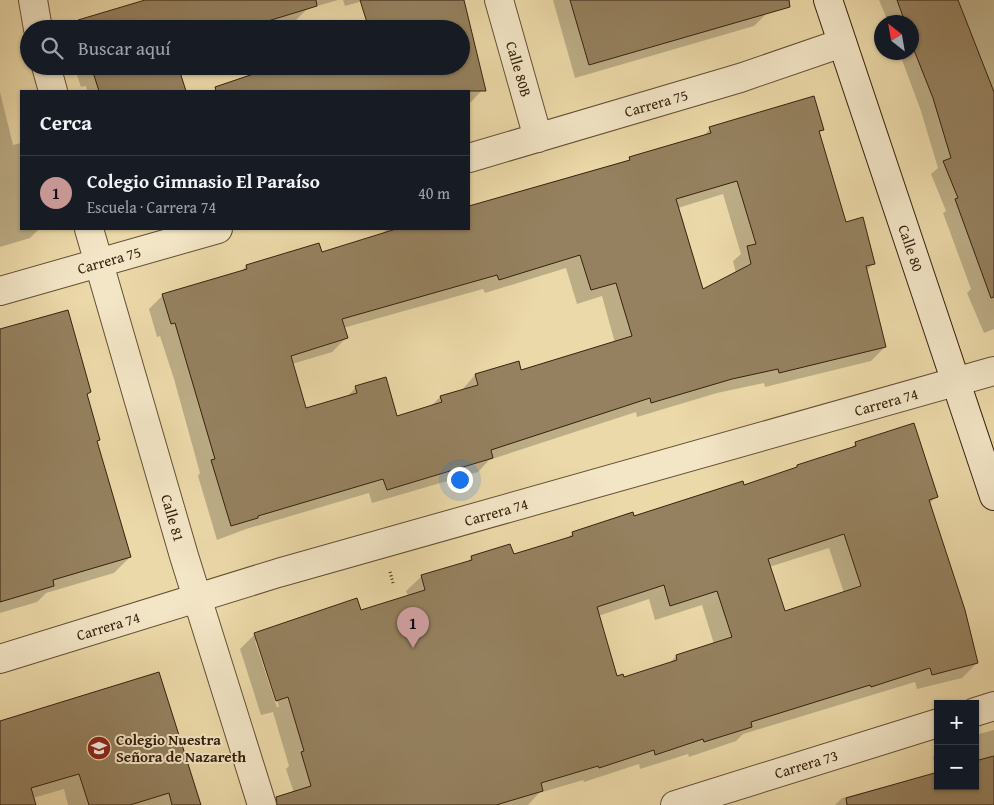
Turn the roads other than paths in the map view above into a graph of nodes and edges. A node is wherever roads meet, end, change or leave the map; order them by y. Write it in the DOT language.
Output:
graph roads {
  1 [pos="32,0"];
  2 [pos="499,0"];
  3 [pos="828,0"];
  4 [pos="36,20"];
  5 [pos="842,43"];
  6 [pos="49,75"];
  7 [pos="53,90"];
  8 [pos="538,138"];
  9 [pos="470,158"];
  10 [pos="89,230"];
  11 [pos="214,230"];
  12 [pos="98,263"];
  13 [pos="0,291"];
  14 [pos="994,370"];
  15 [pos="957,382"];
  16 [pos="994,496"];
  17 [pos="198,598"];
  18 [pos="0,659"];
  19 [pos="994,706"];
  20 [pos="979,711"];
  21 [pos="934,724"];
  22 [pos="262,805"];
  23 [pos="675,805"];
  1 -- 4 [label="street"];
  2 -- 8 [label="street, Calle 80B"];
  3 -- 5 [label="street, Calle 80"];
  5 -- 8 [label="street, Carrera 75"];
  5 -- 15 [label="street, Calle 80"];
  6 -- 7 [label="street"];
  8 -- 9 [label="street, Carrera 75"];
  10 -- 12 [label="street, Calle 81"];
  11 -- 12 [label="street, Carrera 75"];
  12 -- 13 [label="street, Carrera 75"];
  12 -- 17 [label="street, Calle 81"];
  14 -- 15 [label="street, Carrera 74"];
  15 -- 16 [label="street, Calle 80"];
  15 -- 17 [label="street, Carrera 74"];
  17 -- 18 [label="street, Carrera 74"];
  17 -- 22 [label="street, Calle 81"];
  19 -- 20 [label="street"];
  21 -- 23 [label="street, Carrera 73"];
}
